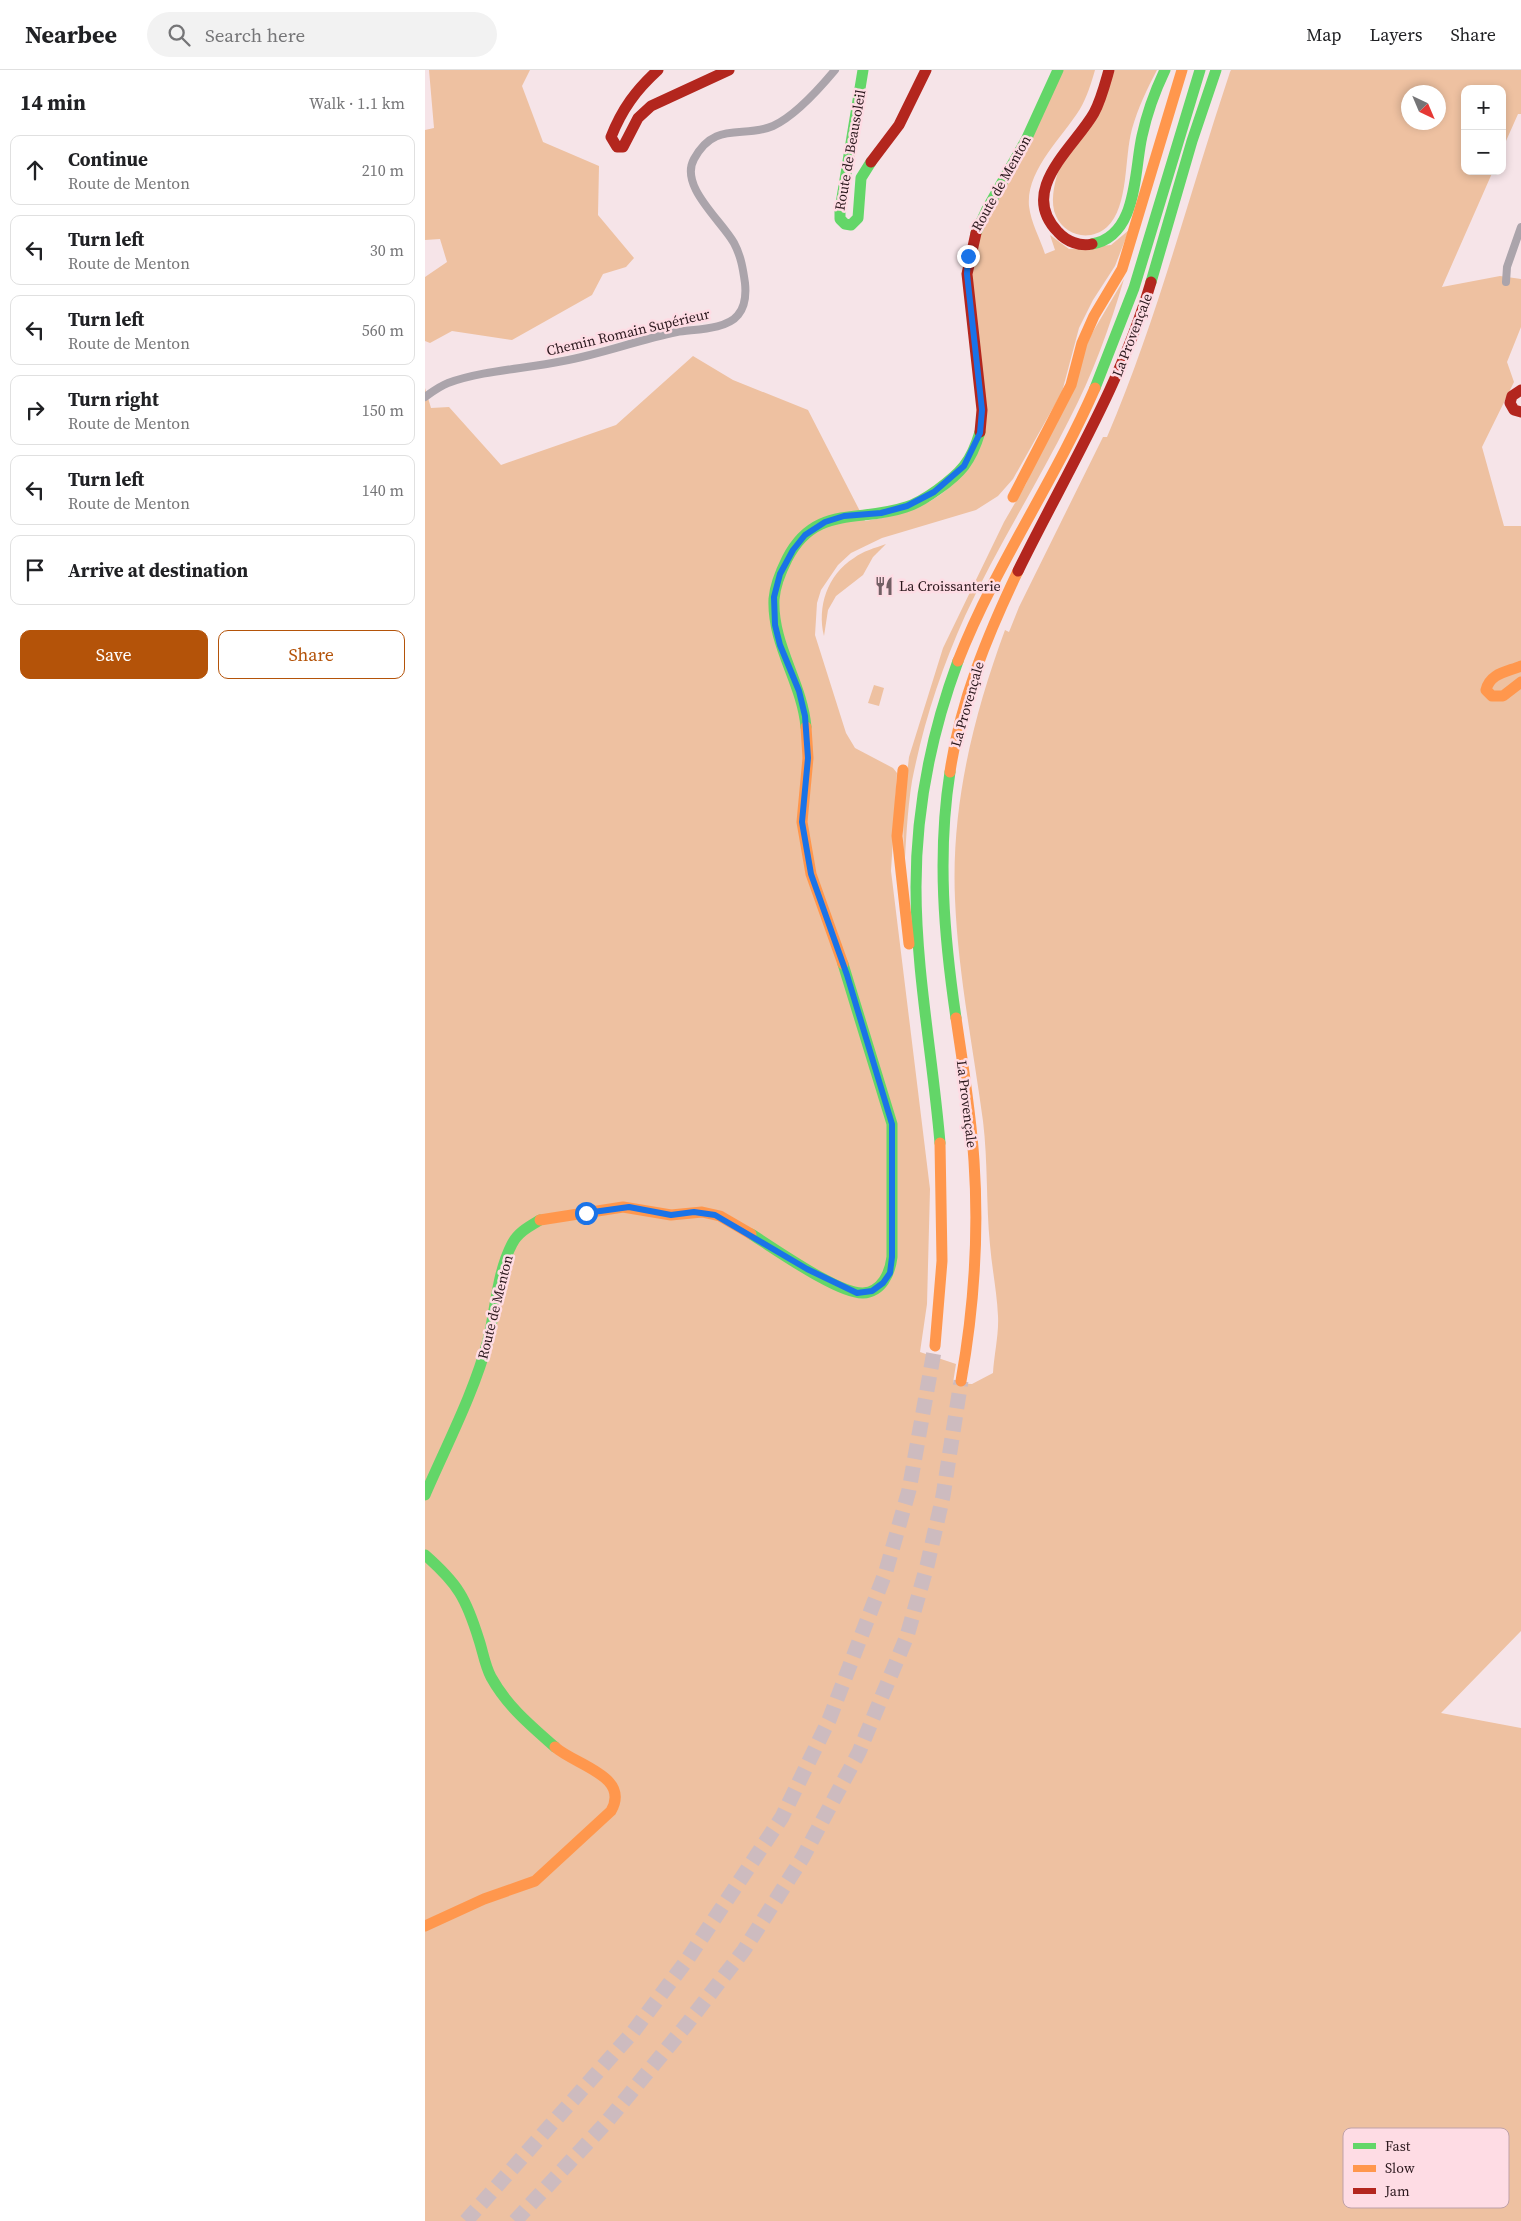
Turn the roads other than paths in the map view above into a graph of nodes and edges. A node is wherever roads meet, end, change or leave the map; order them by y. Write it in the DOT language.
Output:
graph roads {
  1 [pos="658,70"];
  2 [pos="729,70"];
  3 [pos="835,70"];
  4 [pos="863,70"];
  5 [pos="926,70"];
  6 [pos="1058,70"];
  7 [pos="1109,70"];
  8 [pos="1165,70"];
  9 [pos="1182,70"];
  10 [pos="1201,70"];
  11 [pos="1216,70"];
  12 [pos="1521,228"];
  13 [pos="1506,282"];
  14 [pos="1521,390"];
  15 [pos="425,397"];
  16 [pos="1521,412"];
  17 [pos="1013,497"];
  18 [pos="1521,666"];
  19 [pos="1521,682"];
  20 [pos="903,770"];
  21 [pos="929,1046"];
  22 [pos="935,1346"];
  23 [pos="961,1381"];
  24 [pos="425,1495"];
  25 [pos="425,1555"];
  26 [pos="425,1926"];
  1 -- 2 [label="main road"];
  3 -- 15 [label="street, Chemin Romain Supérieur"];
  4 -- 5 [label="main road, Route de Beausoleil"];
  6 -- 24 [label="main road, Route de Menton"];
  7 -- 8 [label="main road"];
  9 -- 17 [label="main road"];
  10 -- 21 [label="main road, La Provençale"];
  11 -- 23 [label="main road, La Provençale"];
  12 -- 13 [label="street"];
  14 -- 16 [label="main road"];
  18 -- 19 [label="main road"];
  20 -- 21 [label="main road"];
  21 -- 22 [label="main road, La Provençale"];
  25 -- 26 [label="main road"];
}
